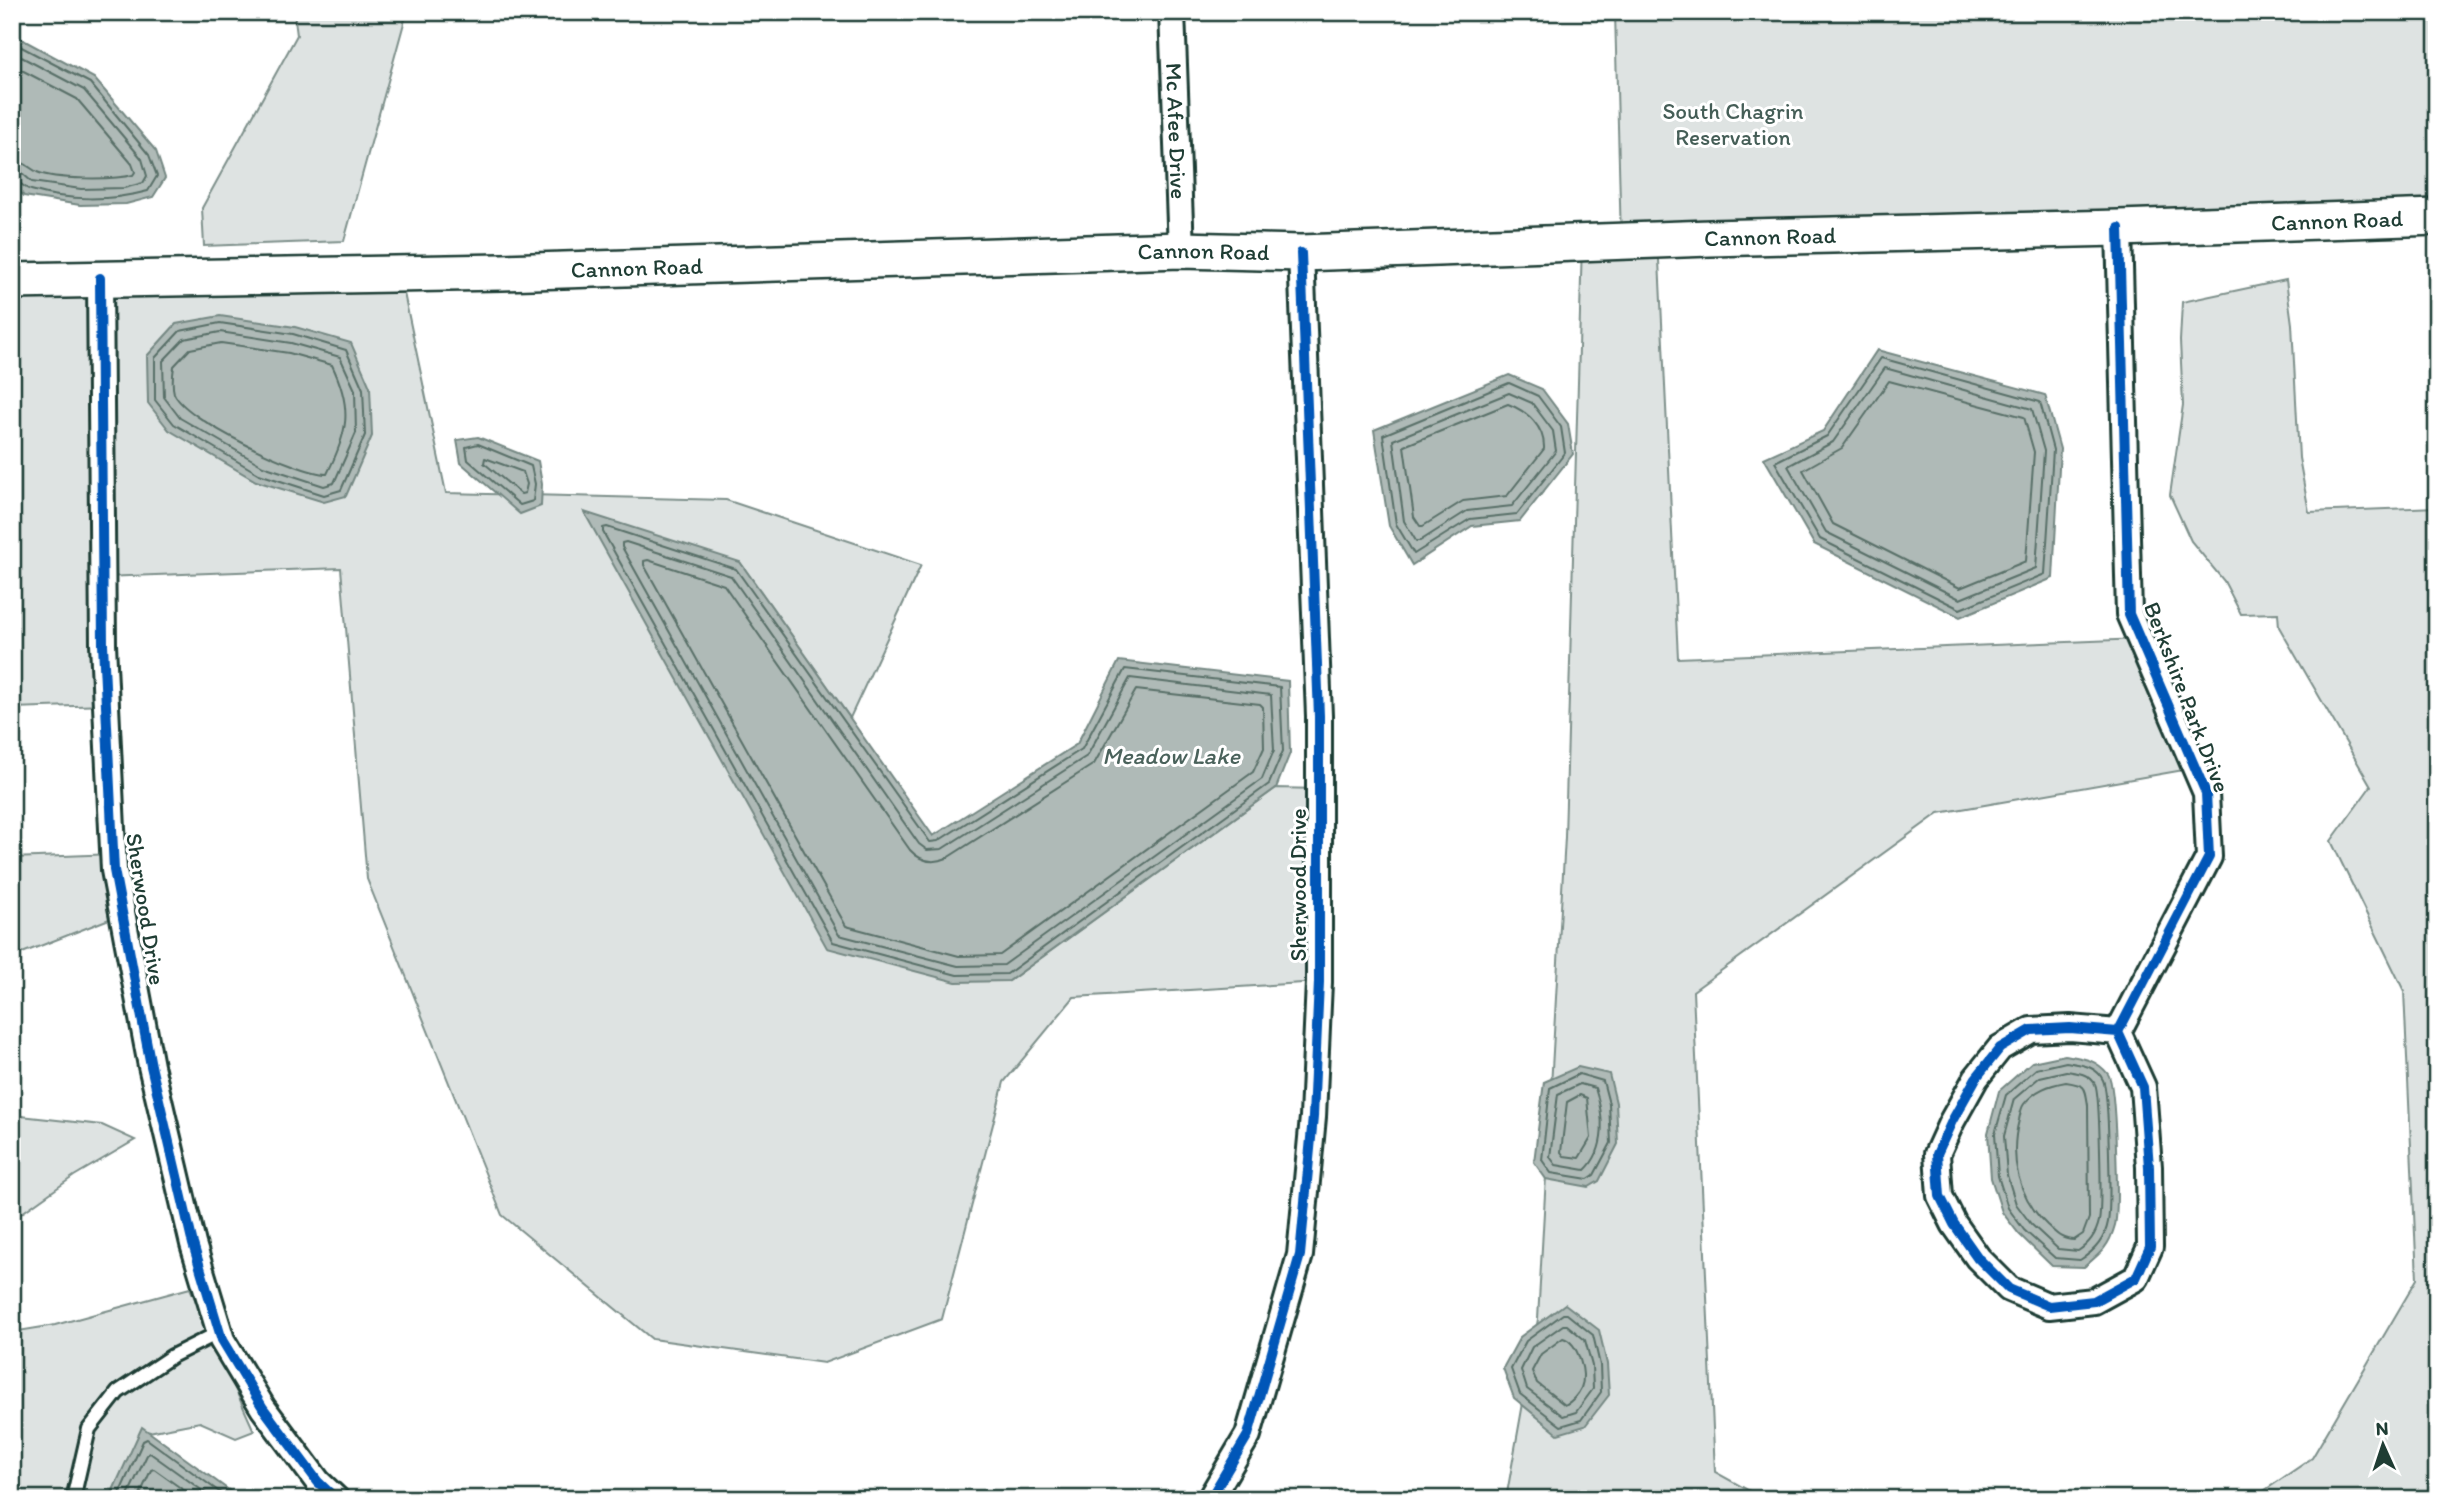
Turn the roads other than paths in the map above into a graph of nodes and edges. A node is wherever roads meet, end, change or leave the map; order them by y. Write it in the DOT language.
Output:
graph roads {
  1 [pos="1172,12"];
  2 [pos="2437,217"];
  3 [pos="2119,228"];
  4 [pos="1181,250"];
  5 [pos="1301,253"];
  6 [pos="100,278"];
  7 [pos="12,281"];
  8 [pos="2118,1032"];
  9 [pos="219,1332"];
  10 [pos="74,1499"];
  11 [pos="336,1499"];
  12 [pos="1210,1499"];
  1 -- 4 [label="street, Mc Afee Drive"];
  2 -- 3 [label="main road, Cannon Road"];
  3 -- 5 [label="main road, Cannon Road"];
  3 -- 8 [label="street, Berkshire Park Drive"];
  4 -- 5 [label="main road, Cannon Road"];
  4 -- 6 [label="main road, Cannon Road"];
  5 -- 12 [label="street, Sherwood Drive"];
  6 -- 7 [label="main road, Cannon Road"];
  6 -- 9 [label="street, Sherwood Drive"];
  8 -- 8 [label="street"];
  9 -- 10 [label="lane"];
  9 -- 11 [label="street, Sherwood Drive"];
}
